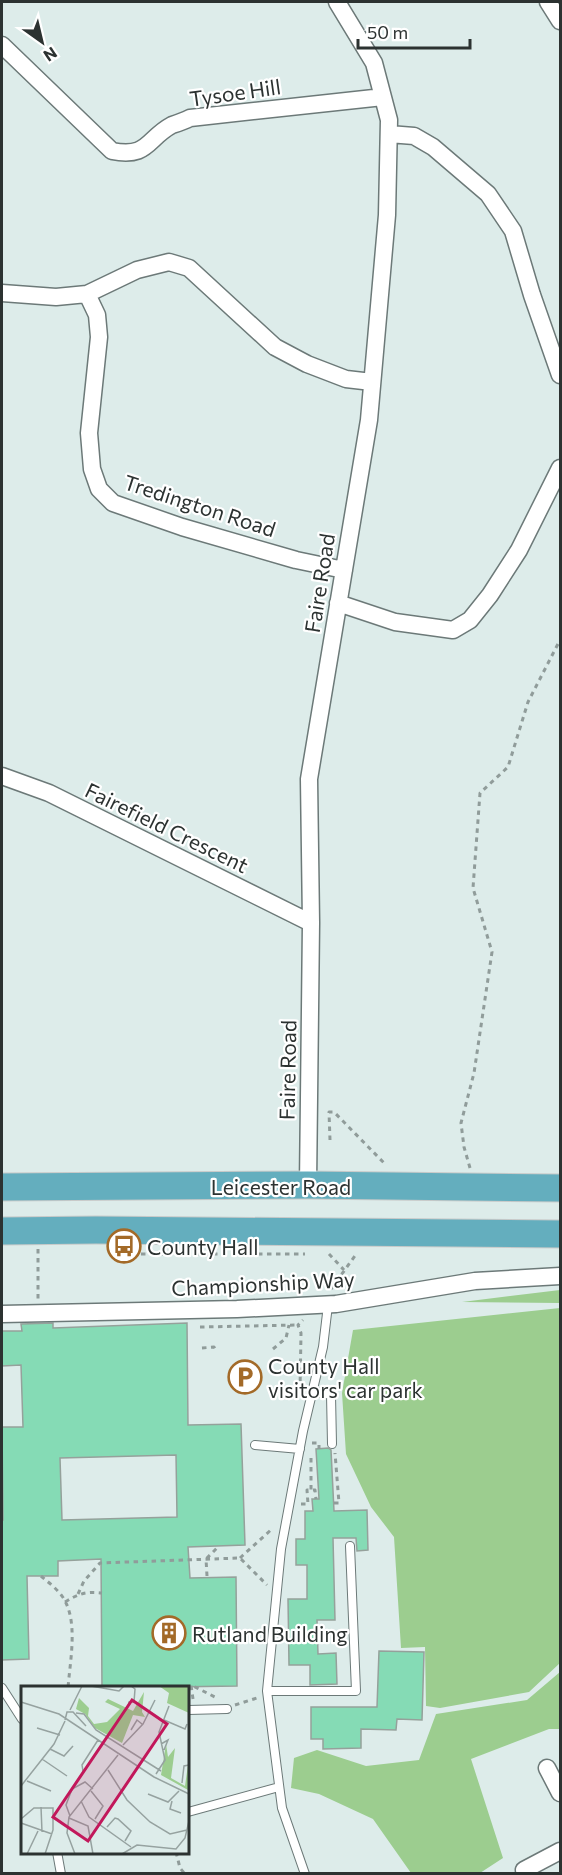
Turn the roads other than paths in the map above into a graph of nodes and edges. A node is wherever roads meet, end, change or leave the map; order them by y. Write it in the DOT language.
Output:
graph roads {
  1 [pos="337,2"];
  2 [pos="548,2"];
  3 [pos="561,21"];
  4 [pos="2,45"];
  5 [pos="383,97"];
  6 [pos="388,134"];
  7 [pos="2,293"];
  8 [pos="87,294"];
  9 [pos="561,375"];
  10 [pos="372,381"];
  11 [pos="561,468"];
  12 [pos="344,570"];
  13 [pos="338,603"];
  14 [pos="2,776"];
  15 [pos="311,923"];
  16 [pos="308,1185"];
  17 [pos="2,1187"];
  18 [pos="561,1188"];
  19 [pos="2,1232"];
  20 [pos="561,1234"];
  21 [pos="561,1276"];
  22 [pos="322,1305"];
  23 [pos="2,1314"];
  24 [pos="313,1391"];
  25 [pos="255,1444"];
  26 [pos="332,1444"];
  27 [pos="300,1449"];
  28 [pos="350,1546"];
  29 [pos="2,1688"];
  30 [pos="267,1691"];
  31 [pos="229,1707"];
  32 [pos="189,1710"];
  33 [pos="21,1717"];
  34 [pos="547,1768"];
  35 [pos="279,1787"];
  36 [pos="561,1793"];
  37 [pos="189,1812"];
  38 [pos="561,1851"];
  39 [pos="57,1854"];
  40 [pos="61,1874"];
  41 [pos="305,1874"];
  42 [pos="526,1874"];
  1 -- 5 [label="street, Faire Road"];
  2 -- 3 [label="street"];
  4 -- 5 [label="street, Tysoe Hill"];
  5 -- 6 [label="street, Faire Road"];
  6 -- 9 [label="street"];
  6 -- 10 [label="street, Faire Road"];
  7 -- 8 [label="street"];
  8 -- 10 [label="street"];
  8 -- 12 [label="street, Tredington Road"];
  10 -- 12 [label="street, Faire Road"];
  11 -- 13 [label="street"];
  12 -- 13 [label="street, Faire Road"];
  13 -- 15 [label="street, Faire Road"];
  14 -- 15 [label="street, Fairefield Crescent"];
  15 -- 16 [label="street, Faire Road"];
  16 -- 17 [label="highway, Leicester Road"];
  16 -- 18 [label="highway, Leicester Road"];
  19 -- 20 [label="highway"];
  21 -- 22 [label="street, Championship Way"];
  22 -- 23 [label="street, Championship Way"];
  22 -- 24 [label="lane"];
  24 -- 26 [label="lane"];
  24 -- 27 [label="lane"];
  25 -- 27 [label="lane"];
  27 -- 30 [label="lane"];
  28 -- 30 [label="lane"];
  29 -- 33 [label="lane"];
  30 -- 35 [label="lane"];
  31 -- 32 [label="lane"];
  34 -- 36 [label="street"];
  35 -- 37 [label="lane"];
  35 -- 41 [label="lane"];
  38 -- 42 [label="street"];
  39 -- 40 [label="lane"];
}
